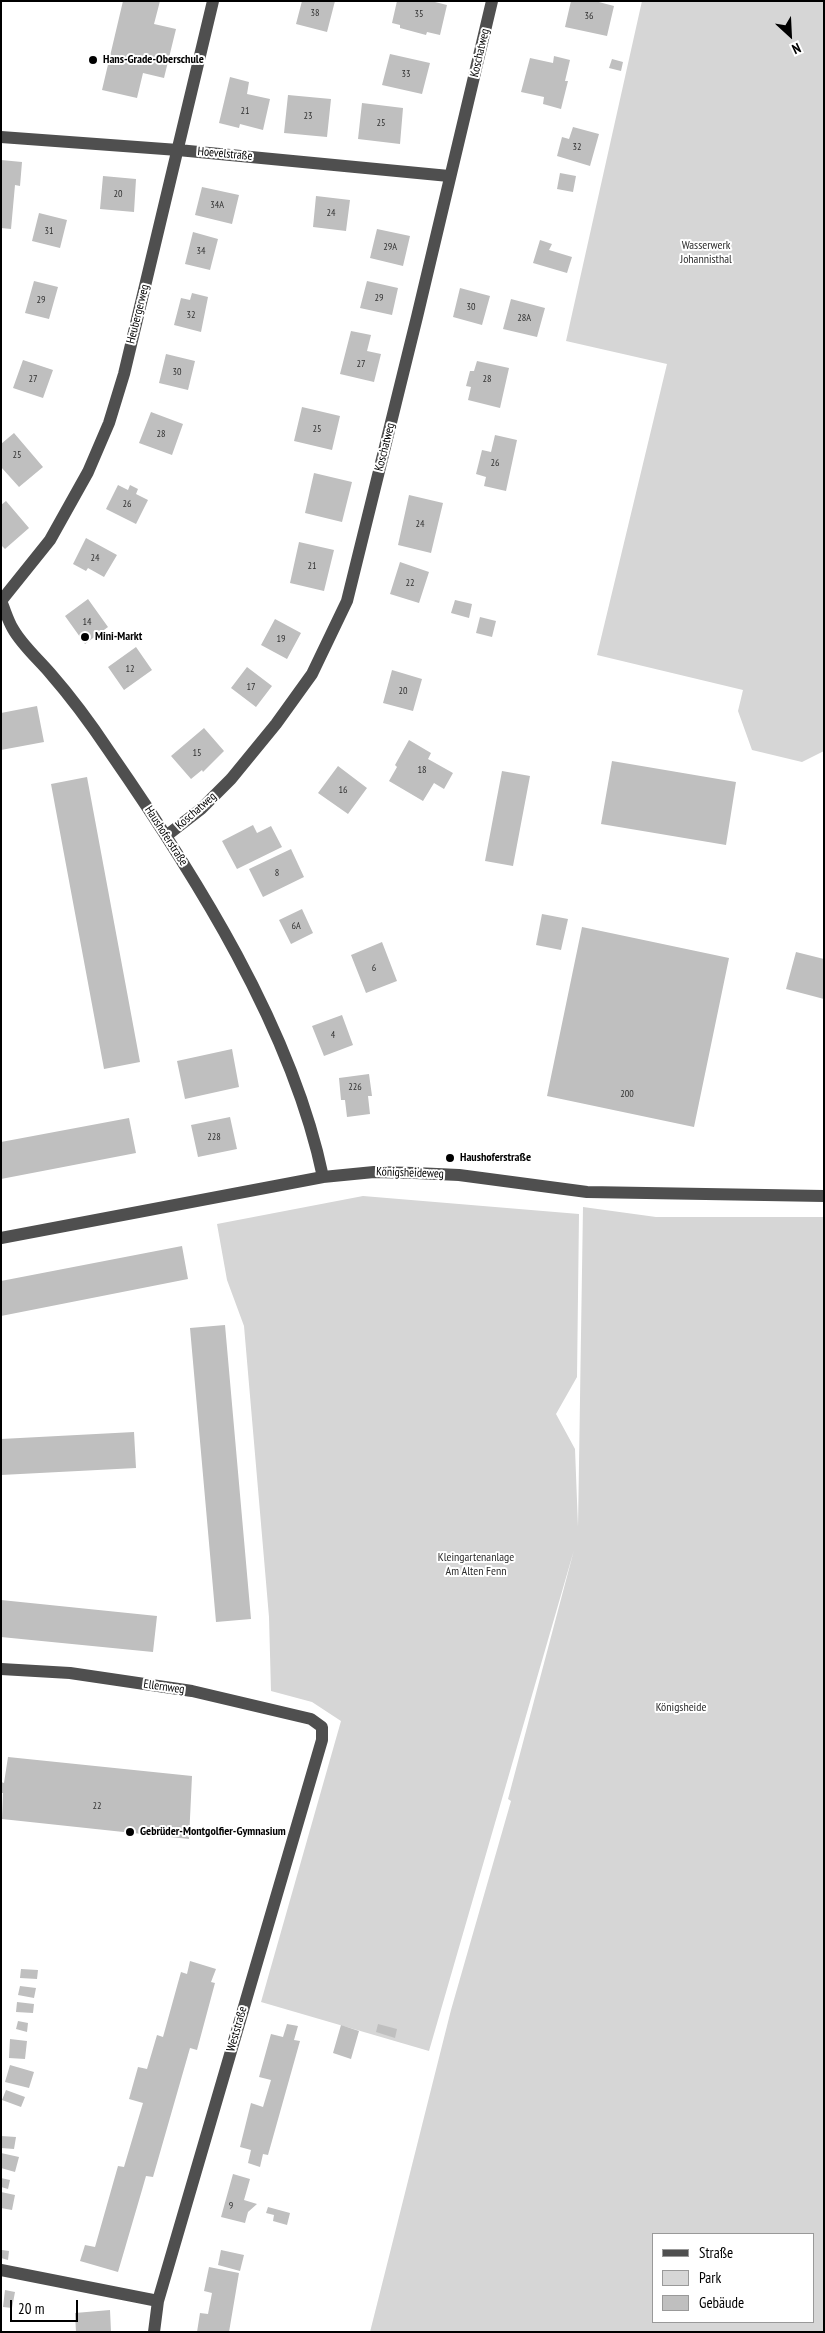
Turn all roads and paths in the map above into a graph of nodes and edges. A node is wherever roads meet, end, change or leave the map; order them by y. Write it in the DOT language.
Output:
graph roads {
  1 [pos="213,1"];
  2 [pos="492,1"];
  3 [pos="1,137"];
  4 [pos="178,150"];
  5 [pos="449,176"];
  6 [pos="1,601"];
  7 [pos="166,836"];
  8 [pos="323,1177"];
  9 [pos="824,1196"];
  10 [pos="1,1238"];
  11 [pos="1,1669"];
  12 [pos="322,1727"];
  13 [pos="1,2270"];
  14 [pos="158,2301"];
  15 [pos="154,2332"];
  1 -- 4 [label="street, Heubergerweg"];
  2 -- 5 [label="street, Koschatweg"];
  3 -- 4 [label="street, Hoevelstraße"];
  4 -- 5 [label="street, Hoevelstraße"];
  4 -- 6 [label="street, Heubergerweg"];
  5 -- 7 [label="street, Koschatweg"];
  6 -- 7 [label="street, Haushoferstraße"];
  7 -- 8 [label="street, Haushoferstraße"];
  8 -- 9 [label="street, Königsheideweg"];
  8 -- 10 [label="street, Königsheideweg"];
  11 -- 12 [label="street, Ellernweg"];
  12 -- 14 [label="street, Weststraße"];
  13 -- 14 [label="street"];
  14 -- 15 [label="street, Weststraße"];
}
